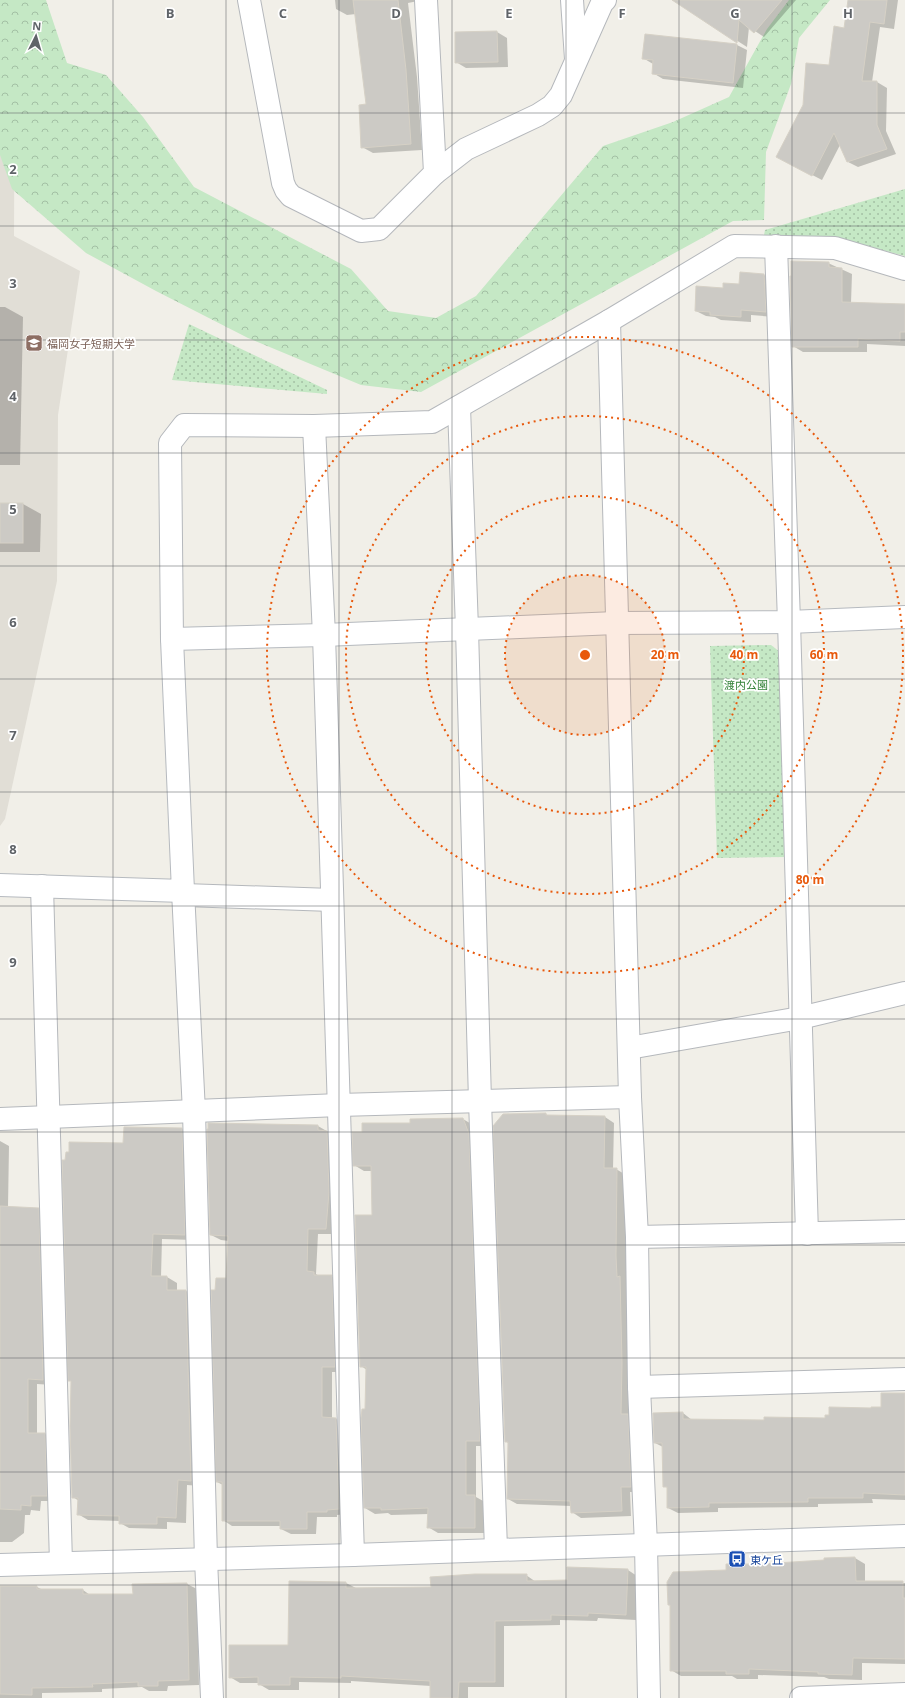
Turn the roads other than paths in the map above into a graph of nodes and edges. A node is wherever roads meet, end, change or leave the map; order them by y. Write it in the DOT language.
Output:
graph roads {
  1 [pos="249,0"];
  2 [pos="426,0"];
  3 [pos="572,0"];
  4 [pos="605,0"];
  5 [pos="576,62"];
  6 [pos="434,173"];
  7 [pos="776,246"];
  8 [pos="905,269"];
  9 [pos="609,321"];
  10 [pos="459,407"];
  11 [pos="314,426"];
  12 [pos="905,617"];
  13 [pos="789,622"];
  14 [pos="616,623"];
  15 [pos="467,629"];
  16 [pos="324,636"];
  17 [pos="172,639"];
  18 [pos="0,885"];
  19 [pos="42,886"];
  20 [pos="184,893"];
  21 [pos="332,900"];
  22 [pos="905,993"];
  23 [pos="800,1018"];
  24 [pos="629,1048"];
  25 [pos="630,1097"];
  26 [pos="480,1102"];
  27 [pos="339,1105"];
  28 [pos="194,1112"];
  29 [pos="48,1117"];
  30 [pos="0,1119"];
  31 [pos="905,1231"];
  32 [pos="807,1234"];
  33 [pos="637,1237"];
  34 [pos="905,1380"];
  35 [pos="639,1387"];
  36 [pos="905,1536"];
  37 [pos="646,1545"];
  38 [pos="496,1549"];
  39 [pos="353,1555"];
  40 [pos="206,1559"];
  41 [pos="62,1563"];
  42 [pos="0,1565"];
  43 [pos="905,1694"];
  44 [pos="212,1698"];
  45 [pos="649,1698"];
  46 [pos="801,1698"];
  1 -- 6 [label="street"];
  2 -- 6 [label="street"];
  3 -- 5 [label="street"];
  4 -- 5 [label="street"];
  5 -- 6 [label="street"];
  7 -- 8 [label="street"];
  7 -- 9 [label="street"];
  7 -- 13 [label="street"];
  9 -- 10 [label="street"];
  9 -- 14 [label="street"];
  10 -- 11 [label="street"];
  10 -- 15 [label="street"];
  11 -- 16 [label="street"];
  11 -- 17 [label="street"];
  12 -- 13 [label="street"];
  13 -- 14 [label="street"];
  13 -- 23 [label="street"];
  14 -- 15 [label="street"];
  14 -- 24 [label="street"];
  15 -- 16 [label="street"];
  15 -- 26 [label="street"];
  16 -- 17 [label="street"];
  16 -- 21 [label="street"];
  17 -- 20 [label="street"];
  18 -- 19 [label="street"];
  19 -- 20 [label="street"];
  19 -- 29 [label="street"];
  20 -- 21 [label="street"];
  20 -- 28 [label="street"];
  21 -- 27 [label="street"];
  22 -- 23 [label="street"];
  23 -- 24 [label="street"];
  23 -- 32 [label="street"];
  24 -- 25 [label="street"];
  25 -- 26 [label="street"];
  25 -- 33 [label="street"];
  26 -- 27 [label="street"];
  26 -- 38 [label="street"];
  27 -- 28 [label="street"];
  27 -- 39 [label="street"];
  28 -- 29 [label="street"];
  28 -- 40 [label="street"];
  29 -- 30 [label="street"];
  29 -- 41 [label="street"];
  31 -- 32 [label="street"];
  32 -- 33 [label="street"];
  33 -- 35 [label="street"];
  34 -- 35 [label="street"];
  35 -- 37 [label="street"];
  36 -- 37 [label="street"];
  37 -- 38 [label="street"];
  37 -- 45 [label="street"];
  38 -- 39 [label="street"];
  39 -- 40 [label="street"];
  40 -- 41 [label="street"];
  40 -- 44 [label="street"];
  41 -- 42 [label="street"];
  43 -- 46 [label="street"];
}
